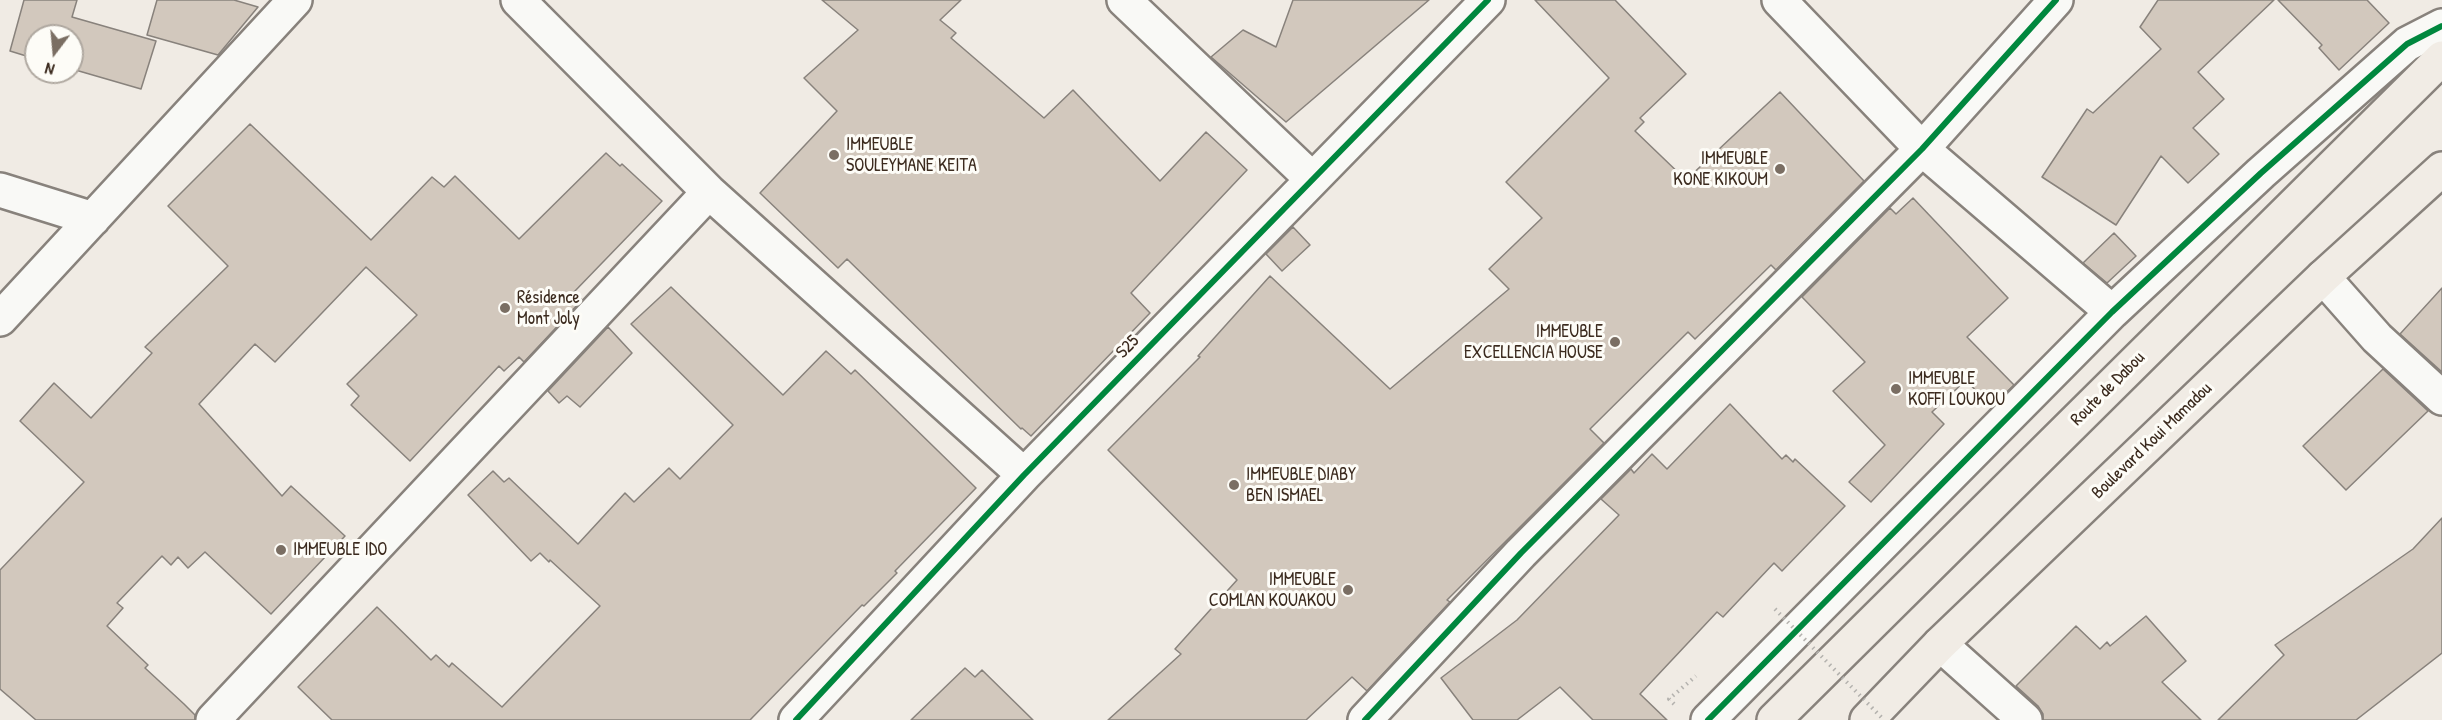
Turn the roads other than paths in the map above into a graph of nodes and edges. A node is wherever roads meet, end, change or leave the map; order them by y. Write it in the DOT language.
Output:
graph roads {
  1 [pos="295,0"];
  2 [pos="518,0"];
  3 [pos="1124,0"];
  4 [pos="1488,0"];
  5 [pos="1779,0"];
  6 [pos="2056,0"];
  7 [pos="2442,26"];
  8 [pos="2442,58"];
  9 [pos="1922,149"];
  10 [pos="2442,169"];
  11 [pos="1312,179"];
  12 [pos="0,190"];
  13 [pos="709,192"];
  14 [pos="93,219"];
  15 [pos="2323,277"];
  16 [pos="2112,312"];
  17 [pos="0,318"];
  18 [pos="2442,398"];
  19 [pos="1024,476"];
  20 [pos="1940,644"];
  21 [pos="213,720"];
  22 [pos="796,720"];
  23 [pos="1365,720"];
  24 [pos="1708,720"];
  25 [pos="1774,720"];
  26 [pos="1868,720"];
  27 [pos="2025,720"];
  1 -- 14 [label="street"];
  2 -- 13 [label="street"];
  3 -- 11 [label="street"];
  4 -- 11 [label="street, S25"];
  5 -- 9 [label="street"];
  6 -- 9 [label="street"];
  7 -- 16 [label="street"];
  8 -- 25 [label="main road, Route de Dabou"];
  9 -- 16 [label="street"];
  9 -- 23 [label="street"];
  10 -- 15 [label="main road, Boulevard Koui Mamadou"];
  11 -- 19 [label="street, S25"];
  12 -- 14 [label="street"];
  13 -- 19 [label="street"];
  13 -- 21 [label="street"];
  14 -- 17 [label="street"];
  15 -- 18 [label="street"];
  15 -- 20 [label="main road, Boulevard Koui Mamadou"];
  16 -- 24 [label="street"];
  19 -- 22 [label="street, S25"];
  20 -- 26 [label="main road, Boulevard Koui Mamadou"];
  20 -- 27 [label="street"];
}
